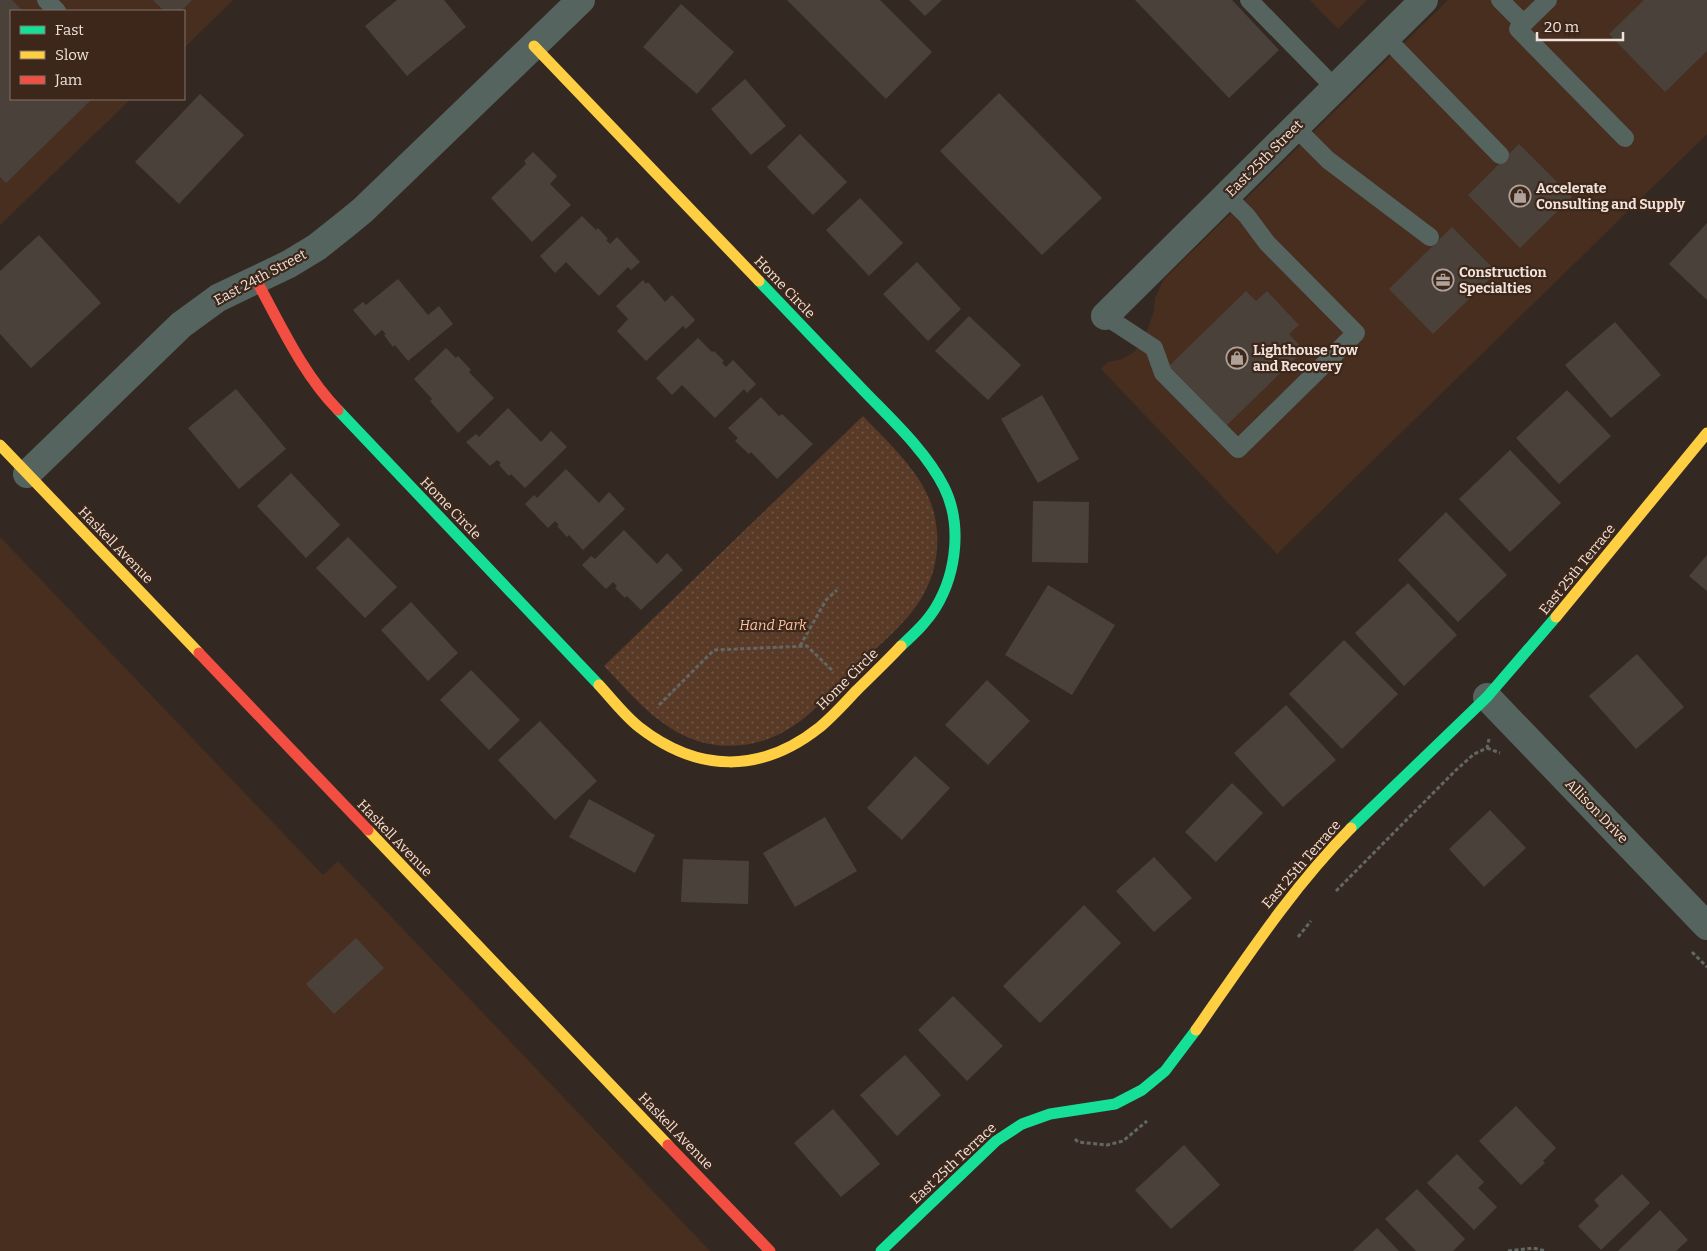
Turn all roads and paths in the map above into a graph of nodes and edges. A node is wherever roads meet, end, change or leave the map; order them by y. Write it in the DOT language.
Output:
graph roads {
  1 [pos="46,0"];
  2 [pos="581,0"];
  3 [pos="1249,0"];
  4 [pos="1424,0"];
  5 [pos="1500,0"];
  6 [pos="1548,0"];
  7 [pos="56,10"];
  8 [pos="1524,24"];
  9 [pos="1386,38"];
  10 [pos="534,46"];
  11 [pos="1335,88"];
  12 [pos="1295,127"];
  13 [pos="1625,138"];
  14 [pos="1500,156"];
  15 [pos="1227,196"];
  16 [pos="1430,237"];
  17 [pos="256,280"];
  18 [pos="1105,316"];
  19 [pos="1707,433"];
  20 [pos="0,445"];
  21 [pos="27,474"];
  22 [pos="837,590"];
  23 [pos="800,646"];
  24 [pos="834,673"];
  25 [pos="1487,697"];
  26 [pos="658,706"];
  27 [pos="1508,719"];
  28 [pos="1334,893"];
  29 [pos="1315,916"];
  30 [pos="1707,926"];
  31 [pos="1297,940"];
  32 [pos="1055,1114"];
  33 [pos="1152,1118"];
  34 [pos="770,1251"];
  35 [pos="881,1251"];
  36 [pos="1508,1251"];
  37 [pos="1546,1251"];
  1 -- 7 [label="lane"];
  2 -- 10 [label="street, East 24th Street"];
  3 -- 11 [label="lane"];
  4 -- 9 [label="street, East 25th Street"];
  5 -- 8 [label="lane"];
  6 -- 8 [label="lane"];
  8 -- 13 [label="lane"];
  9 -- 11 [label="street, East 25th Street"];
  9 -- 14 [label="lane"];
  10 -- 17 [label="street, East 24th Street"];
  10 -- 17 [label="street, Home Circle"];
  11 -- 12 [label="street, East 25th Street"];
  12 -- 15 [label="street, East 25th Street"];
  12 -- 16 [label="lane"];
  15 -- 18 [label="street, East 25th Street"];
  15 -- 18 [label="lane"];
  17 -- 21 [label="street, East 24th Street"];
  19 -- 25 [label="street, East 25th Terrace"];
  20 -- 21 [label="street, Haskell Avenue"];
  21 -- 34 [label="street, Haskell Avenue"];
  22 -- 23 [label="path"];
  23 -- 24 [label="path"];
  23 -- 26 [label="path"];
  25 -- 27 [label="street, Allison Drive"];
  25 -- 32 [label="street, East 25th Terrace"];
  27 -- 28 [label="path"];
  27 -- 30 [label="street, Allison Drive"];
  29 -- 31 [label="path"];
  32 -- 33 [label="path"];
  32 -- 35 [label="street, East 25th Terrace"];
  36 -- 37 [label="path"];
}
